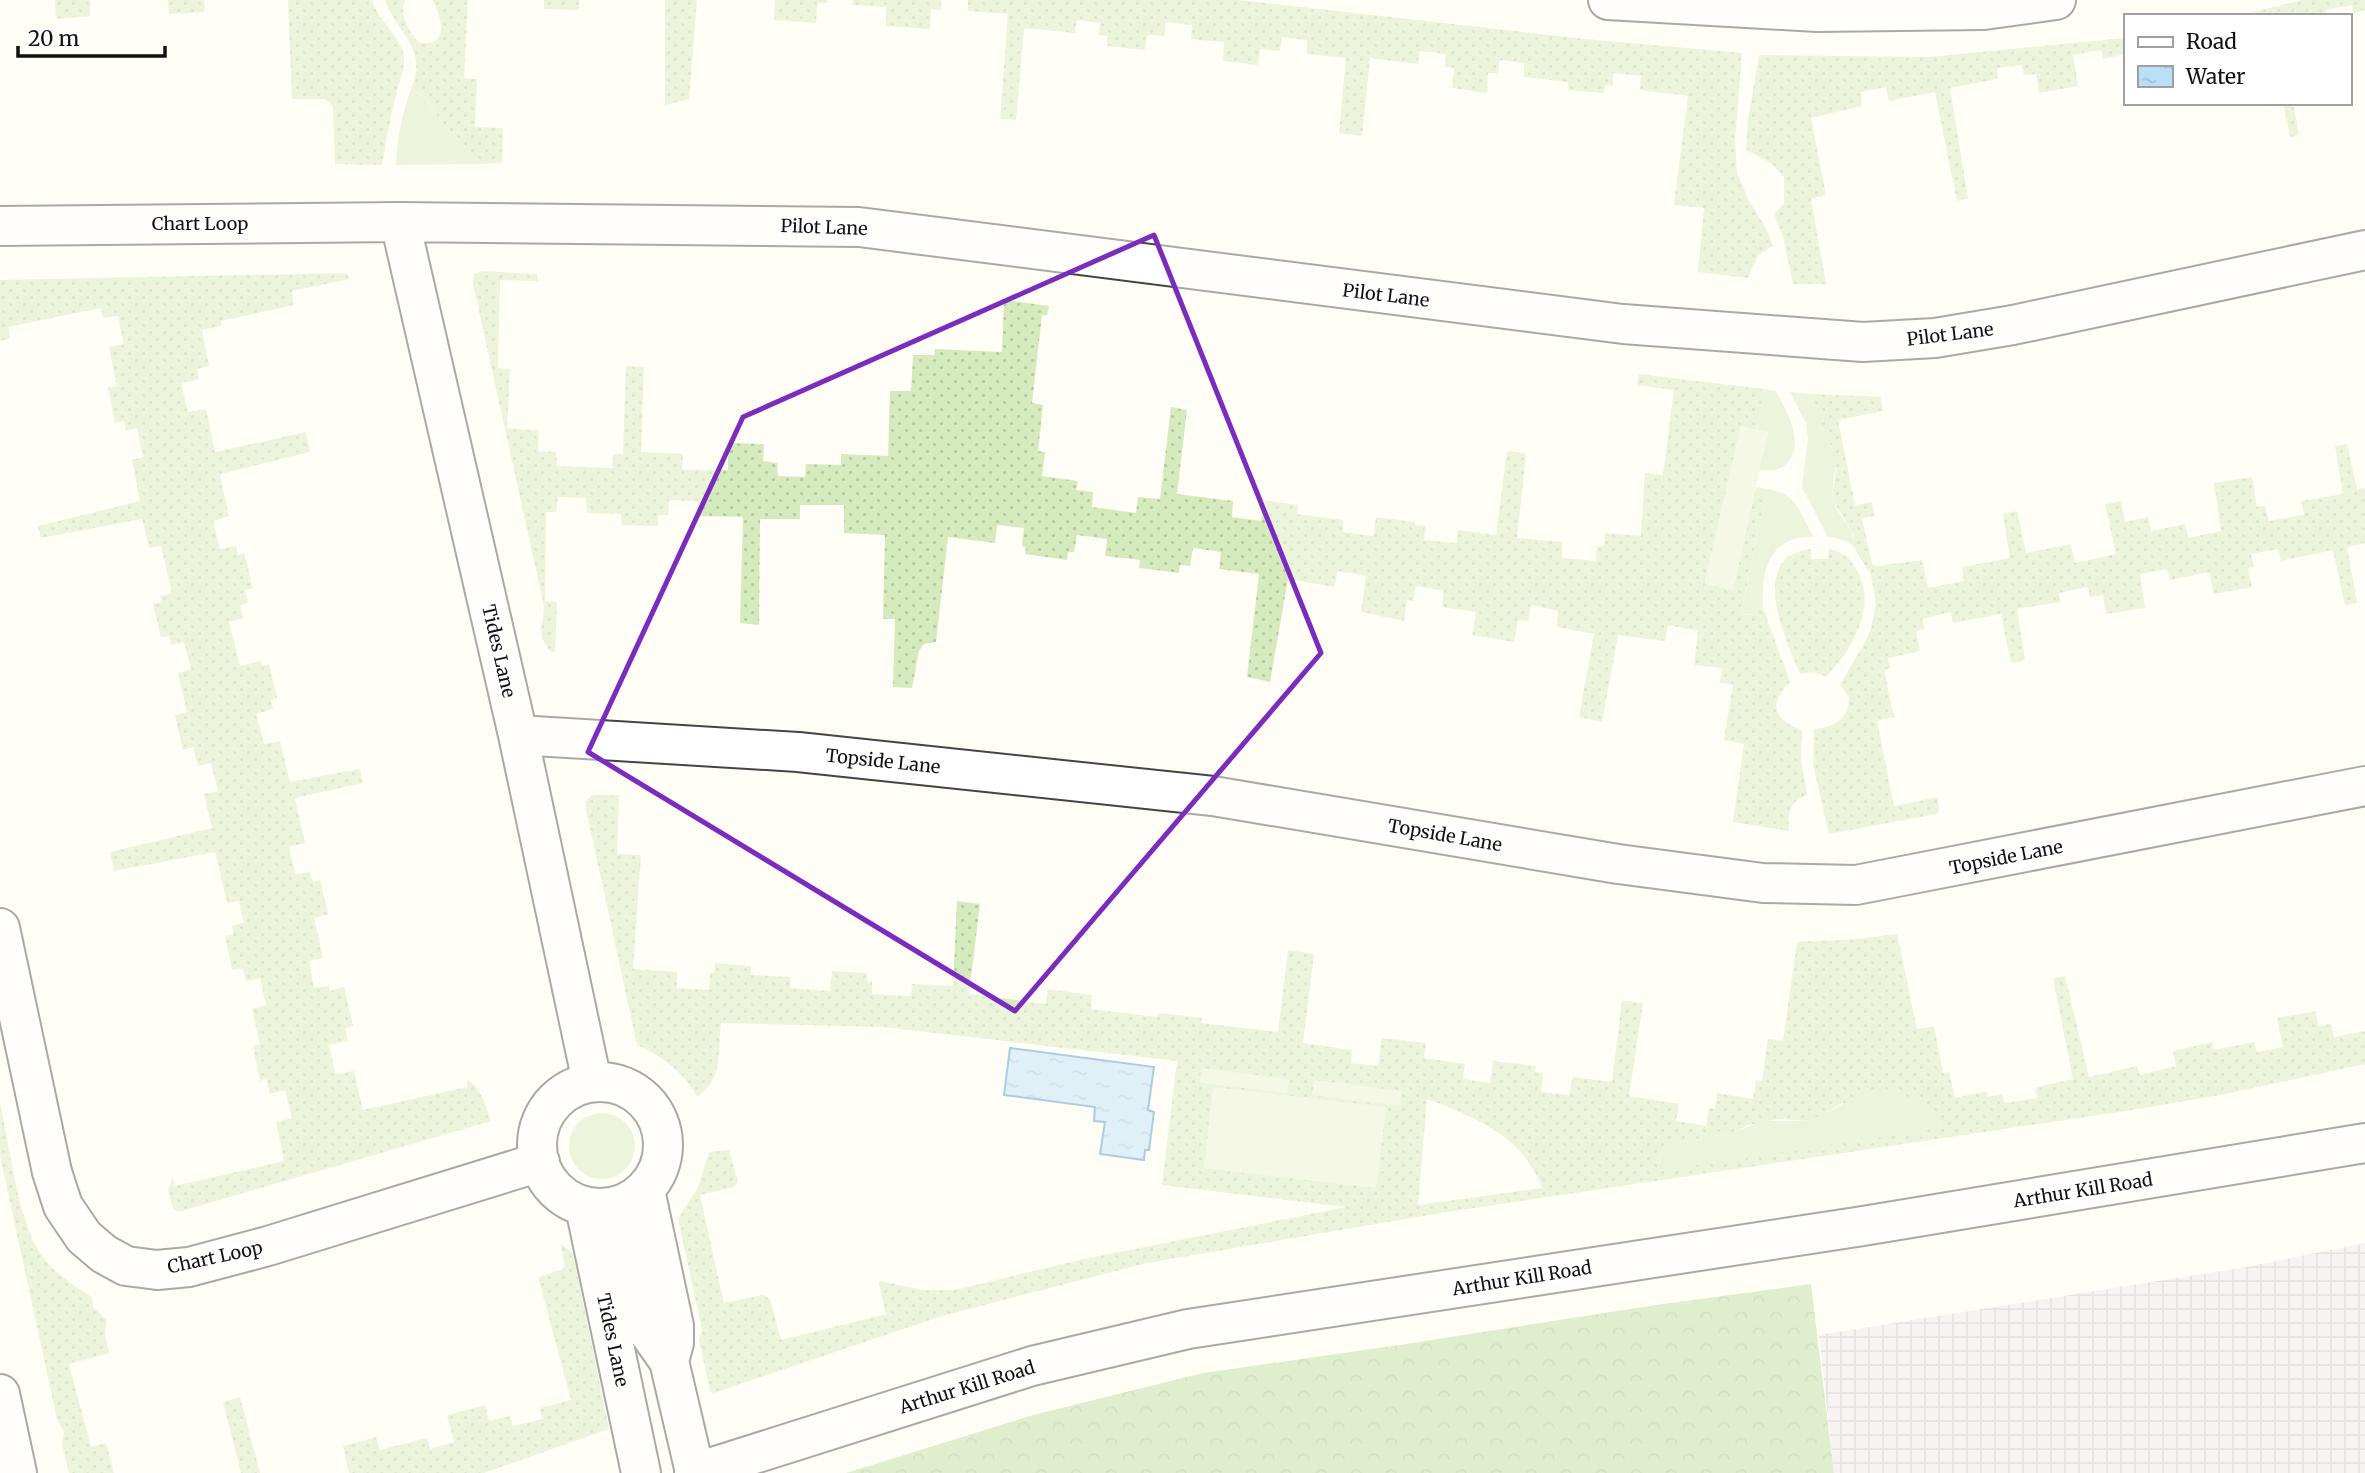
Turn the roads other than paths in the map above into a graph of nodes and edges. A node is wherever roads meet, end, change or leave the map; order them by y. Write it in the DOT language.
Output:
graph roads {
  1 [pos="1608,0"];
  2 [pos="2056,0"];
  3 [pos="400,222"];
  4 [pos="0,226"];
  5 [pos="2365,250"];
  6 [pos="518,735"];
  7 [pos="2365,786"];
  8 [pos="0,928"];
  9 [pos="592,1082"];
  10 [pos="2365,1143"];
  11 [pos="540,1163"];
  12 [pos="616,1201"];
  13 [pos="0,1394"];
  14 [pos="17,1473"];
  15 [pos="641,1473"];
  16 [pos="695,1473"];
  1 -- 2 [label="street"];
  3 -- 4 [label="street, Chart Loop"];
  3 -- 5 [label="street, Pilot Lane"];
  3 -- 6 [label="street, Tides Lane"];
  6 -- 7 [label="street, Topside Lane"];
  6 -- 9 [label="street, Tides Lane"];
  8 -- 11 [label="street, Chart Loop"];
  9 -- 11 [label="street"];
  9 -- 12 [label="street"];
  10 -- 16 [label="street, Arthur Kill Road"];
  11 -- 12 [label="street"];
  12 -- 15 [label="street, Tides Lane"];
  12 -- 16 [label="street"];
  13 -- 14 [label="street"];
}
